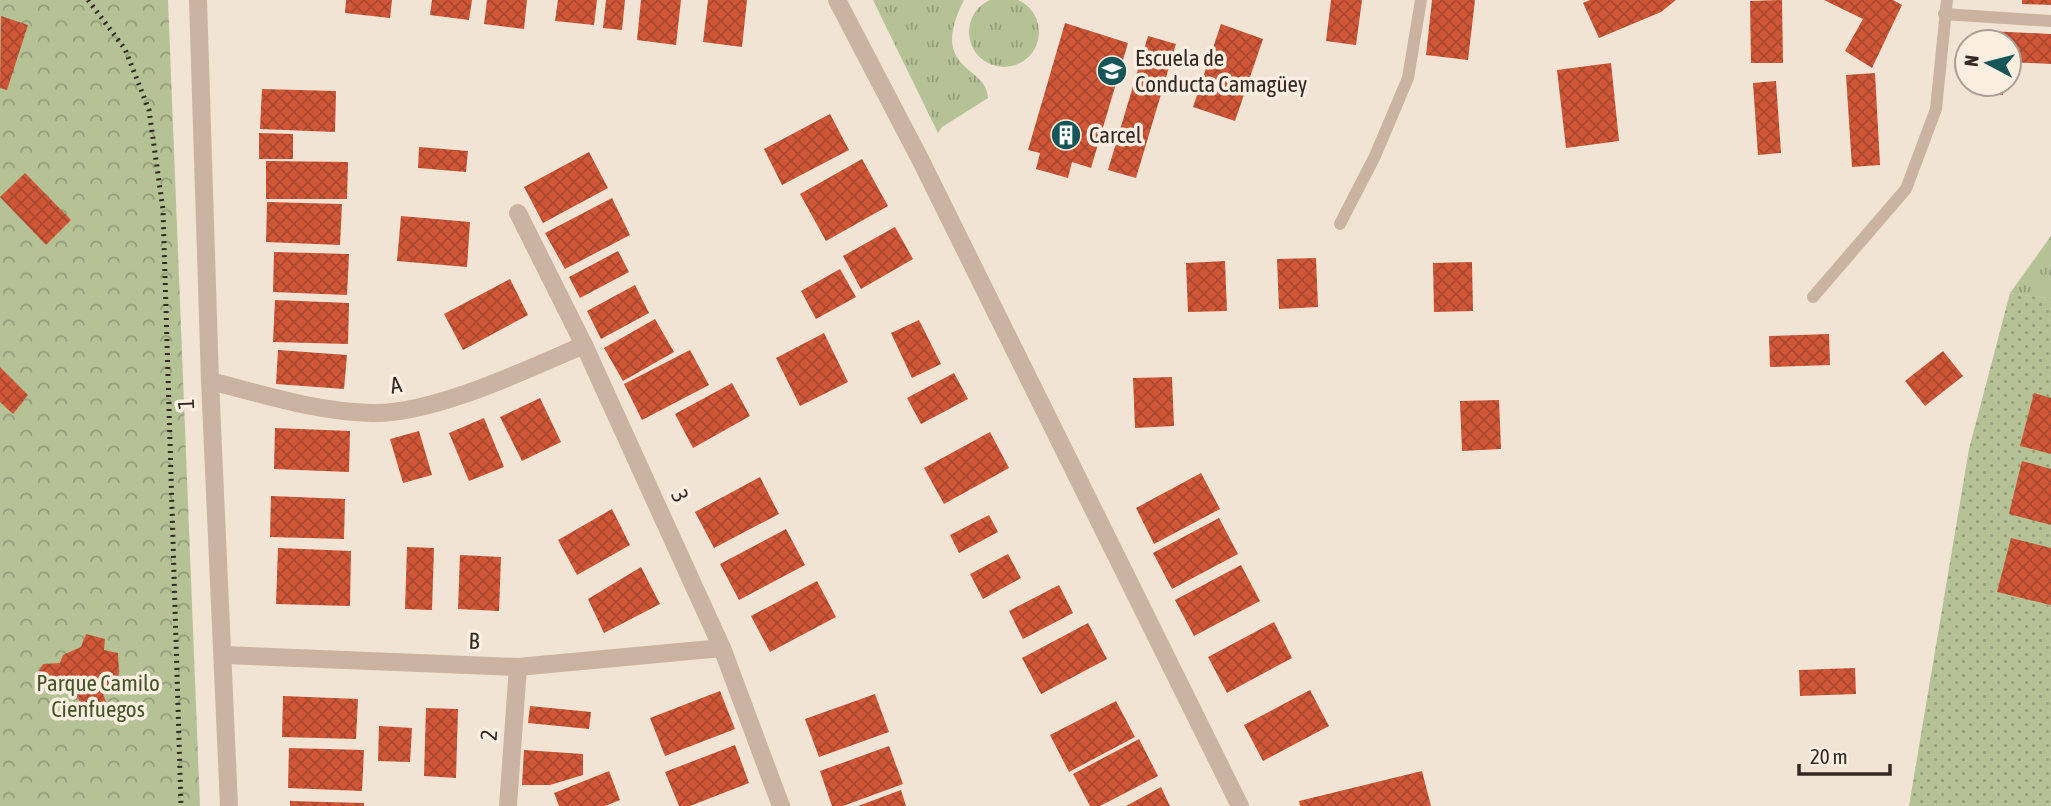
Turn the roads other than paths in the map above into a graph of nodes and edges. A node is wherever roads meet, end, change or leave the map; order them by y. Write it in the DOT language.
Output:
graph roads {
  1 [pos="198,0"];
  2 [pos="837,0"];
  3 [pos="1422,0"];
  4 [pos="1947,0"];
  5 [pos="1944,14"];
  6 [pos="2051,21"];
  7 [pos="518,213"];
  8 [pos="1339,223"];
  9 [pos="1813,298"];
  10 [pos="584,345"];
  11 [pos="210,381"];
  12 [pos="722,648"];
  13 [pos="224,655"];
  14 [pos="518,667"];
  15 [pos="229,806"];
  16 [pos="508,806"];
  17 [pos="781,806"];
  18 [pos="1240,806"];
  1 -- 11 [label="street, 1"];
  2 -- 18 [label="street"];
  3 -- 8 [label="lane"];
  4 -- 5 [label="lane"];
  5 -- 6 [label="lane"];
  5 -- 9 [label="lane"];
  7 -- 10 [label="street, 3"];
  10 -- 11 [label="street, A"];
  10 -- 12 [label="street, 3"];
  11 -- 13 [label="street, 1"];
  12 -- 14 [label="street, B"];
  12 -- 17 [label="street, 3"];
  13 -- 14 [label="street, B"];
  13 -- 15 [label="street, 1"];
  14 -- 16 [label="street, 2"];
}
